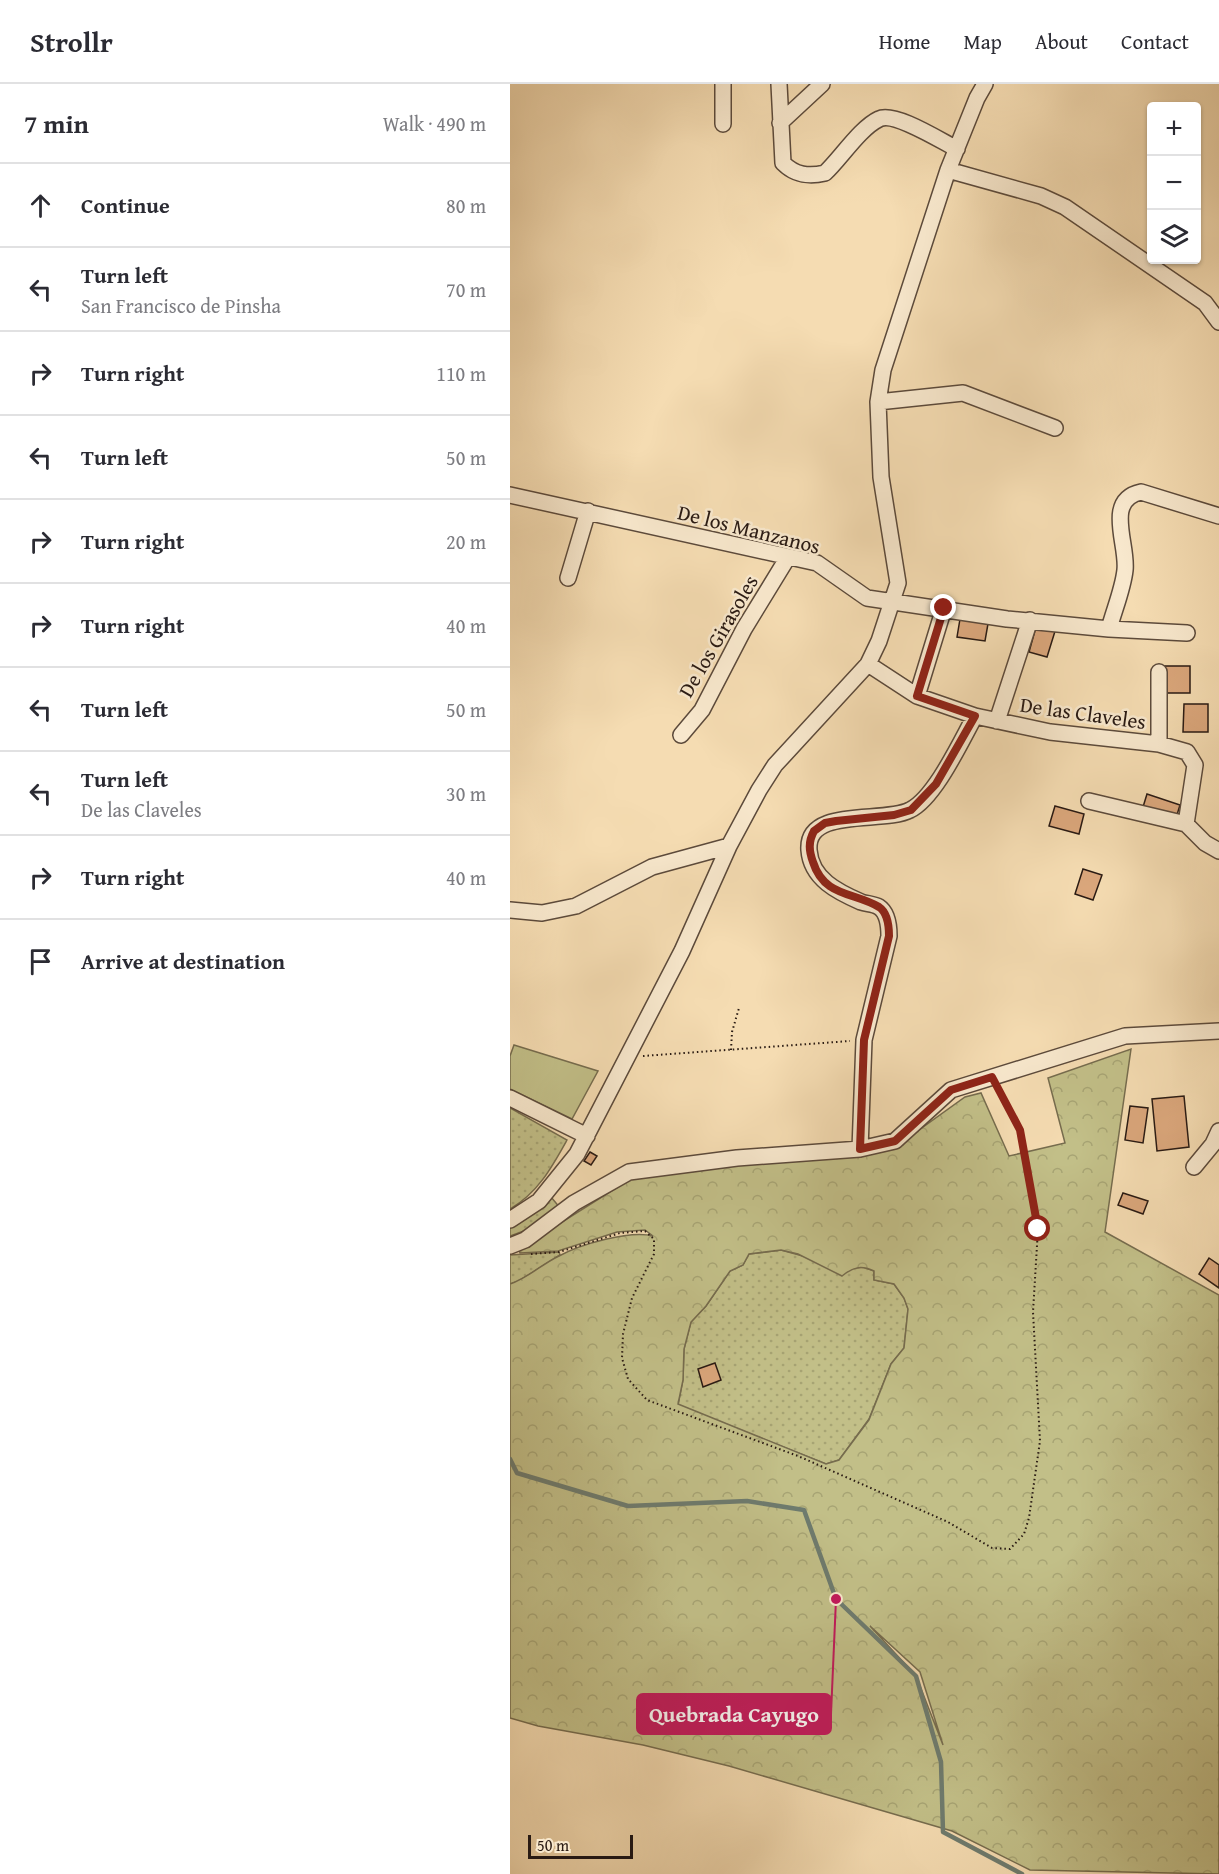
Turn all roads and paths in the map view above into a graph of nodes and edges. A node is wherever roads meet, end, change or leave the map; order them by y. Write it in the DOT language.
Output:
graph roads {
  1 [pos="723,84"];
  2 [pos="779,84"];
  3 [pos="822,84"];
  4 [pos="985,84"];
  5 [pos="780,123"];
  6 [pos="723,124"];
  7 [pos="957,149"];
  8 [pos="948,170"];
  9 [pos="1219,322"];
  10 [pos="878,402"];
  11 [pos="1055,428"];
  12 [pos="510,495"];
  13 [pos="588,511"];
  14 [pos="1219,516"];
  15 [pos="788,557"];
  16 [pos="568,578"];
  17 [pos="891,601"];
  18 [pos="944,608"];
  19 [pos="1030,620"];
  20 [pos="1109,629"];
  21 [pos="1187,633"];
  22 [pos="868,664"];
  23 [pos="1159,672"];
  24 [pos="917,696"];
  25 [pos="975,716"];
  26 [pos="997,721"];
  27 [pos="681,735"];
  28 [pos="1159,744"];
  29 [pos="1089,801"];
  30 [pos="1186,825"];
  31 [pos="729,846"];
  32 [pos="1219,851"];
  33 [pos="511,913"];
  34 [pos="739,1008"];
  35 [pos="1219,1031"];
  36 [pos="864,1040"];
  37 [pos="730,1050"];
  38 [pos="628,1057"];
  39 [pos="992,1077"];
  40 [pos="510,1098"];
  41 [pos="1219,1131"];
  42 [pos="587,1136"];
  43 [pos="860,1149"];
  44 [pos="1194,1167"];
  45 [pos="510,1220"];
  46 [pos="510,1246"];
  47 [pos="530,1254"];
  1 -- 6 [label="street"];
  2 -- 5 [label="street"];
  3 -- 5 [label="street"];
  4 -- 7 [label="street"];
  5 -- 7 [label="street"];
  7 -- 8 [label="street"];
  8 -- 9 [label="street"];
  8 -- 10 [label="street"];
  10 -- 11 [label="street"];
  10 -- 17 [label="street"];
  12 -- 13 [label="street, De los Manzanos"];
  13 -- 15 [label="street, De los Manzanos"];
  13 -- 16 [label="street"];
  14 -- 20 [label="street"];
  15 -- 17 [label="street, De los Manzanos"];
  15 -- 27 [label="street, De los Girasoles"];
  17 -- 18 [label="street, De los Manzanos"];
  17 -- 22 [label="street"];
  18 -- 19 [label="street, De los Manzanos"];
  18 -- 24 [label="street"];
  19 -- 20 [label="street, De los Manzanos"];
  19 -- 26 [label="street"];
  20 -- 21 [label="street, De los Manzanos"];
  22 -- 24 [label="street, De las Claveles"];
  22 -- 31 [label="street"];
  23 -- 28 [label="street"];
  24 -- 25 [label="street, De las Claveles"];
  25 -- 26 [label="street, De las Claveles"];
  25 -- 36 [label="street"];
  26 -- 28 [label="street, De las Claveles"];
  28 -- 30 [label="street, De las Claveles"];
  29 -- 30 [label="street"];
  30 -- 32 [label="street"];
  31 -- 33 [label="street"];
  31 -- 38 [label="street"];
  34 -- 37 [label="path"];
  35 -- 39 [label="street"];
  36 -- 37 [label="path"];
  36 -- 43 [label="street"];
  37 -- 38 [label="path"];
  38 -- 42 [label="street"];
  39 -- 43 [label="street"];
  39 -- 47 [label="path"];
  40 -- 42 [label="street"];
  41 -- 44 [label="street"];
  42 -- 45 [label="street"];
  43 -- 46 [label="street"];
}
